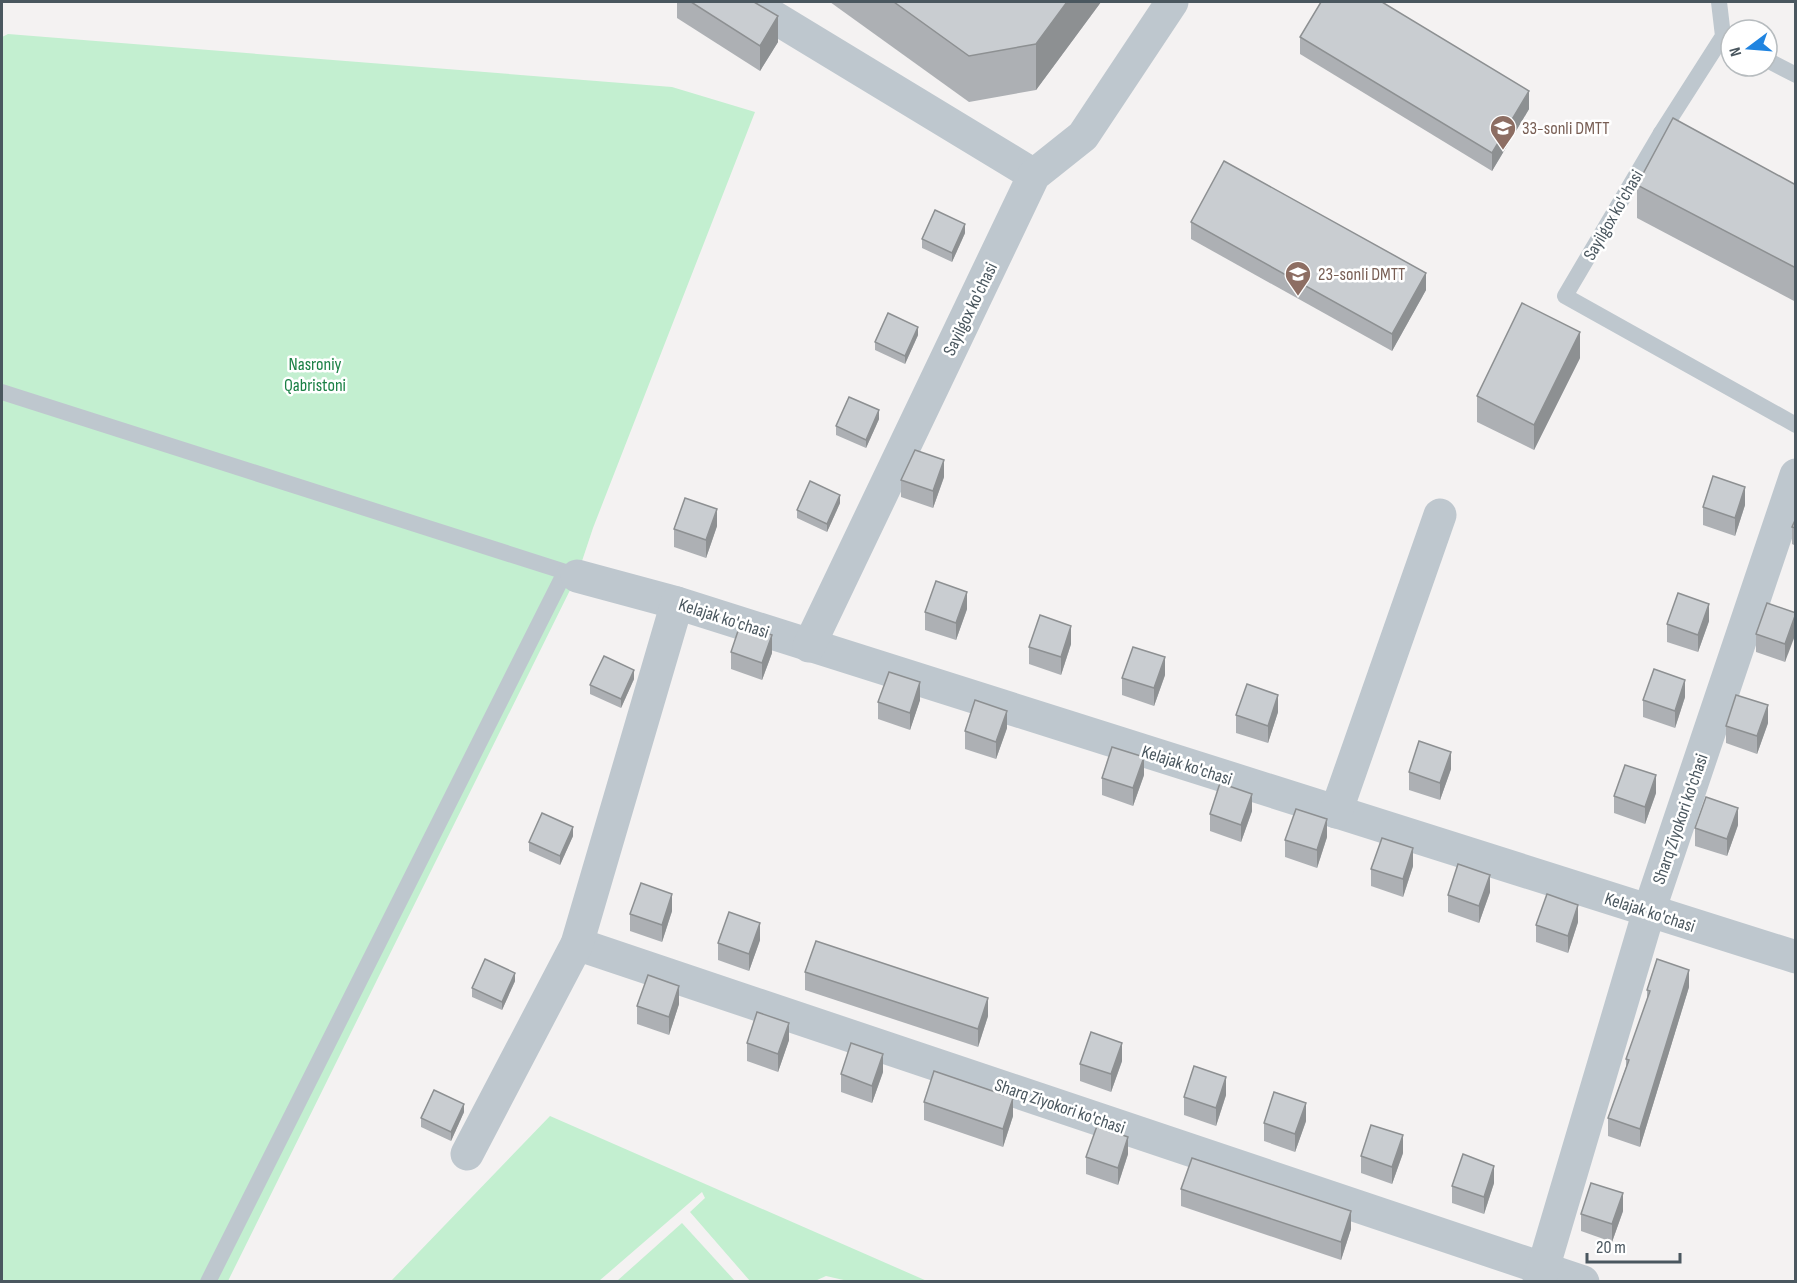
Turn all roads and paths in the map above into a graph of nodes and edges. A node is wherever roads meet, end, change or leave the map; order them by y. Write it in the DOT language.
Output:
graph roads {
  1 [pos="749,2"];
  2 [pos="1172,2"];
  3 [pos="1719,2"];
  4 [pos="1723,18"];
  5 [pos="1719,50"];
  6 [pos="1779,66"];
  7 [pos="1796,75"];
  8 [pos="1661,133"];
  9 [pos="1682,144"];
  10 [pos="1034,175"];
  11 [pos="2,392"];
  12 [pos="1796,425"];
  13 [pos="1796,476"];
  14 [pos="1440,515"];
  15 [pos="571,574"];
  16 [pos="677,603"];
  17 [pos="809,646"];
  18 [pos="1336,812"];
  19 [pos="1649,911"];
  20 [pos="577,944"];
  21 [pos="1796,957"];
  22 [pos="467,1154"];
  23 [pos="1541,1275"];
  24 [pos="208,1281"];
  25 [pos="1583,1281"];
  1 -- 10 [label="street"];
  2 -- 10 [label="street, Sayilgox ko'chasi"];
  3 -- 4 [label="lane, Sayilgox ko'chasi"];
  5 -- 8 [label="lane, Sayilgox ko'chasi"];
  6 -- 7 [label="lane"];
  8 -- 9 [label="lane"];
  8 -- 12 [label="lane, Sayilgox ko'chasi"];
  10 -- 17 [label="street, Sayilgox ko'chasi"];
  11 -- 15 [label="lane"];
  13 -- 19 [label="street, Sharq Ziyokori ko'chasi"];
  14 -- 18 [label="street"];
  15 -- 16 [label="street, Kelajak ko'chasi"];
  15 -- 24 [label="lane"];
  16 -- 17 [label="street, Kelajak ko'chasi"];
  16 -- 20 [label="street"];
  17 -- 18 [label="street, Kelajak ko'chasi"];
  18 -- 19 [label="street, Kelajak ko'chasi"];
  19 -- 21 [label="street, Kelajak ko'chasi"];
  19 -- 23 [label="street, Sharq Ziyokori ko'chasi"];
  20 -- 22 [label="street"];
  20 -- 23 [label="street, Sharq Ziyokori ko'chasi"];
  23 -- 25 [label="street, Sharq Ziyokori ko'chasi"];
}
